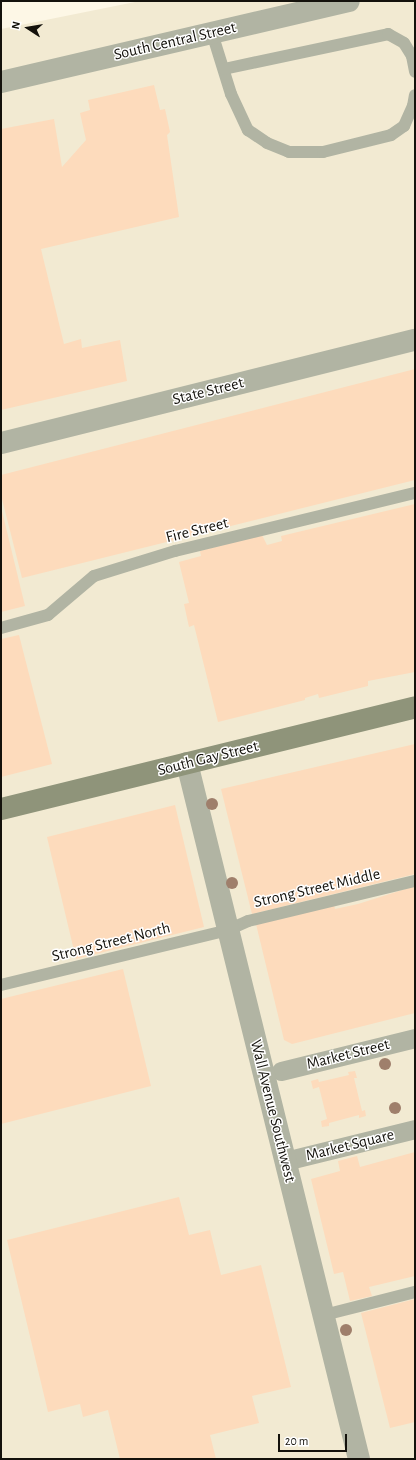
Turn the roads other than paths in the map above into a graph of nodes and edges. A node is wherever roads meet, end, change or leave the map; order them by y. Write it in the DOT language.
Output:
graph roads {
  1 [pos="350,1"];
  2 [pos="212,33"];
  3 [pos="224,69"];
  4 [pos="415,72"];
  5 [pos="1,82"];
  6 [pos="415,95"];
  7 [pos="415,340"];
  8 [pos="1,443"];
  9 [pos="415,493"];
  10 [pos="1,628"];
  11 [pos="415,708"];
  12 [pos="187,763"];
  13 [pos="1,809"];
  14 [pos="415,881"];
  15 [pos="228,930"];
  16 [pos="1,985"];
  17 [pos="415,1038"];
  18 [pos="281,1071"];
  19 [pos="415,1129"];
  20 [pos="285,1161"];
  21 [pos="415,1292"];
  22 [pos="324,1315"];
  23 [pos="359,1459"];
  1 -- 2 [label="street, South Central Street"];
  2 -- 3 [label="lane"];
  2 -- 5 [label="street, South Central Street"];
  3 -- 4 [label="lane"];
  3 -- 6 [label="lane"];
  7 -- 8 [label="street, State Street"];
  9 -- 10 [label="lane, Fire Street"];
  11 -- 12 [label="main road, South Gay Street"];
  12 -- 13 [label="main road, South Gay Street"];
  12 -- 15 [label="street, Wall Avenue Southwest"];
  14 -- 15 [label="lane, Strong Street Middle"];
  15 -- 16 [label="lane, Strong Street North"];
  15 -- 20 [label="street, Wall Avenue Southwest"];
  17 -- 18 [label="street, Market Street"];
  19 -- 20 [label="street, Market Square"];
  20 -- 22 [label="street, Wall Avenue Southwest"];
  21 -- 22 [label="lane"];
  22 -- 23 [label="street, Wall Avenue Southwest"];
}
